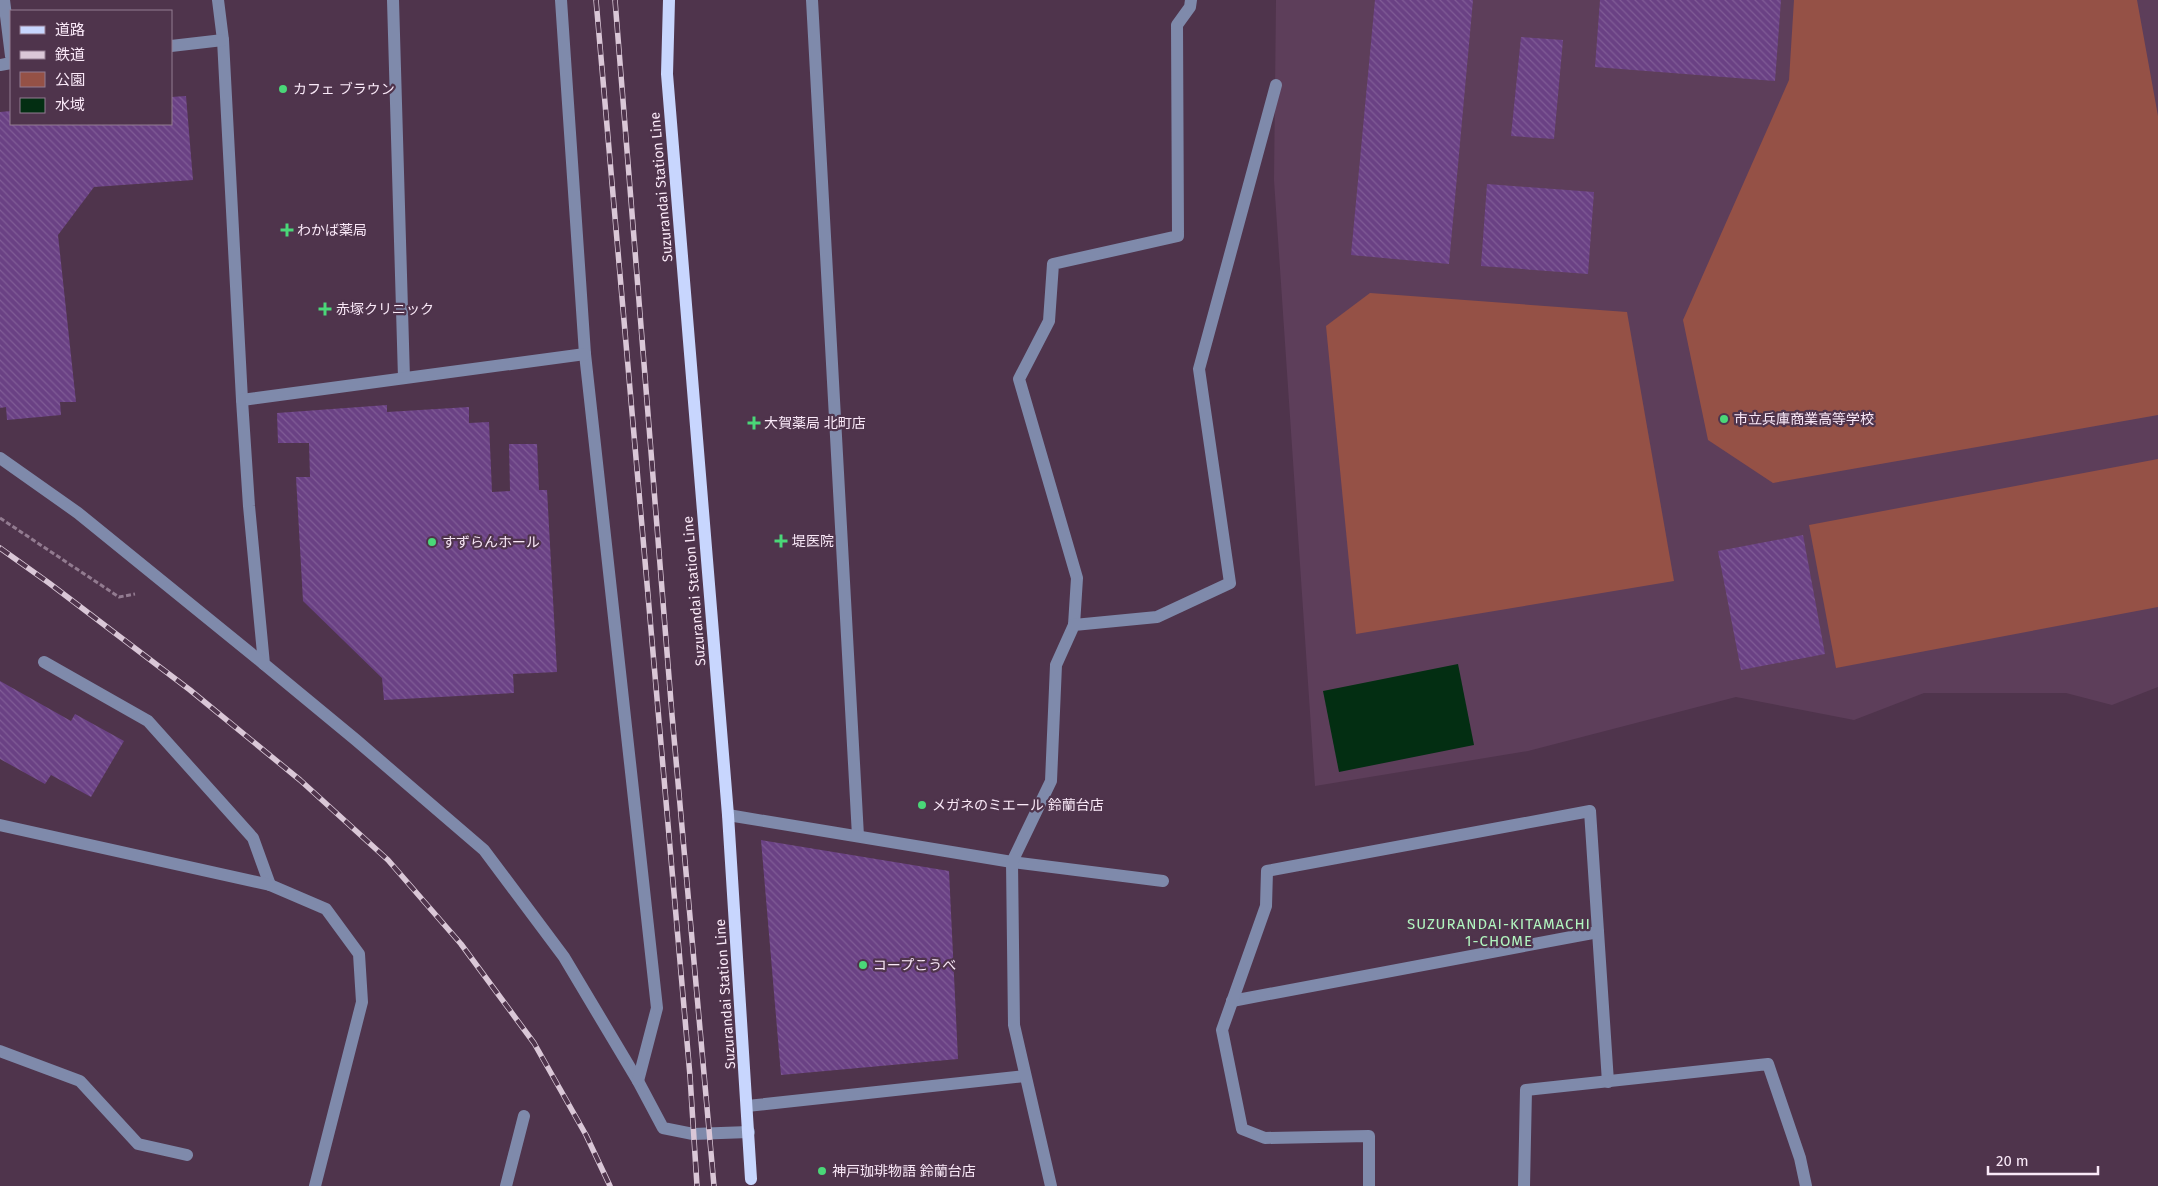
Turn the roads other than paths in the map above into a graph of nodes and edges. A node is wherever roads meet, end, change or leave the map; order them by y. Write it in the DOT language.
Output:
graph roads {
  1 [pos="4,0"];
  2 [pos="218,0"];
  3 [pos="392,0"];
  4 [pos="560,0"];
  5 [pos="669,0"];
  6 [pos="812,0"];
  7 [pos="1191,0"];
  8 [pos="223,40"];
  9 [pos="172,46"];
  10 [pos="10,48"];
  11 [pos="1276,85"];
  12 [pos="585,354"];
  13 [pos="404,378"];
  14 [pos="242,400"];
  15 [pos="0,458"];
  16 [pos="1074,625"];
  17 [pos="44,662"];
  18 [pos="264,664"];
  19 [pos="728,815"];
  20 [pos="0,825"];
  21 [pos="858,836"];
  22 [pos="1012,862"];
  23 [pos="1163,881"];
  24 [pos="270,885"];
  25 [pos="1598,932"];
  26 [pos="1232,1001"];
  27 [pos="0,1051"];
  28 [pos="1025,1076"];
  29 [pos="638,1081"];
  30 [pos="1608,1082"];
  31 [pos="747,1106"];
  32 [pos="524,1116"];
  33 [pos="749,1132"];
  34 [pos="187,1155"];
  35 [pos="753,1184"];
  36 [pos="314,1186"];
  37 [pos="506,1186"];
  38 [pos="1051,1186"];
  39 [pos="1369,1186"];
  40 [pos="1524,1186"];
  41 [pos="1806,1186"];
  1 -- 10 [label="street"];
  2 -- 8 [label="street"];
  3 -- 13 [label="street"];
  4 -- 12 [label="street"];
  5 -- 19 [label="main road, Suzurandai Station Line"];
  6 -- 21 [label="street"];
  7 -- 16 [label="street"];
  8 -- 9 [label="street"];
  8 -- 14 [label="street"];
  11 -- 16 [label="street"];
  12 -- 13 [label="street"];
  12 -- 29 [label="street"];
  13 -- 14 [label="street"];
  14 -- 18 [label="street"];
  15 -- 18 [label="street"];
  16 -- 22 [label="street"];
  17 -- 24 [label="street"];
  18 -- 29 [label="street"];
  19 -- 21 [label="street"];
  19 -- 31 [label="main road, Suzurandai Station Line"];
  20 -- 24 [label="street"];
  21 -- 22 [label="street"];
  22 -- 23 [label="street"];
  22 -- 28 [label="street"];
  24 -- 36 [label="street"];
  25 -- 26 [label="street"];
  25 -- 26 [label="street"];
  25 -- 30 [label="street"];
  26 -- 39 [label="street"];
  27 -- 34 [label="street"];
  28 -- 31 [label="street"];
  28 -- 38 [label="street"];
  29 -- 33 [label="street"];
  30 -- 40 [label="street"];
  30 -- 41 [label="street"];
  31 -- 33 [label="main road, Suzurandai Station Line"];
  32 -- 37 [label="street"];
  33 -- 35 [label="main road, Suzurandai Station Line"];
}
